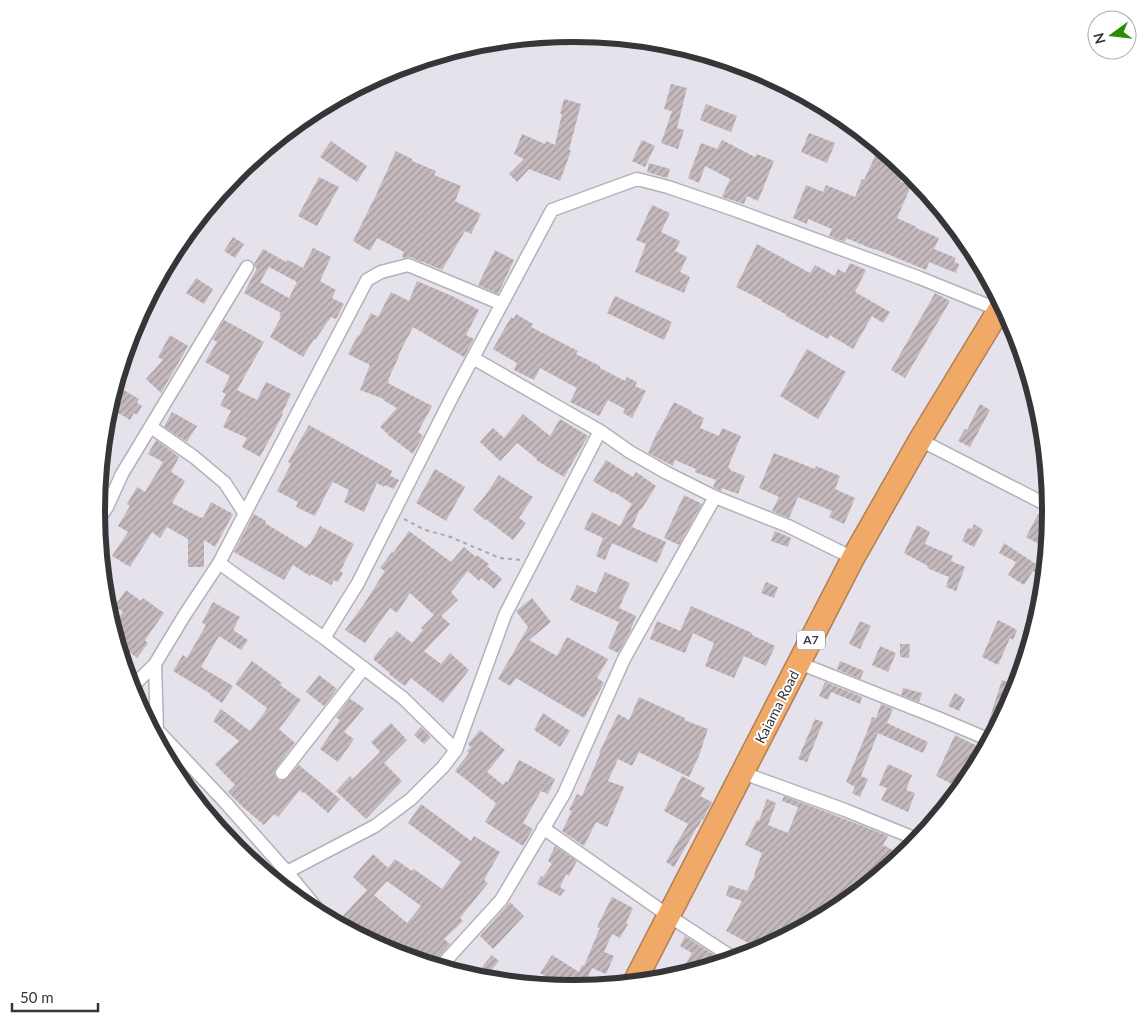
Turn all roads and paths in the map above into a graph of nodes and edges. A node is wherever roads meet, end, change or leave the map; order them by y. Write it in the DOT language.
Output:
graph roads {
  1 [pos="247,266"];
  2 [pos="502,304"];
  3 [pos="995,306"];
  4 [pos="998,312"];
  5 [pos="473,358"];
  6 [pos="151,427"];
  7 [pos="600,431"];
  8 [pos="920,440"];
  9 [pos="715,497"];
  10 [pos="1042,502"];
  11 [pos="105,510"];
  12 [pos="394,513"];
  13 [pos="245,514"];
  14 [pos="853,558"];
  15 [pos="534,560"];
  16 [pos="219,562"];
  17 [pos="324,638"];
  18 [pos="799,663"];
  19 [pos="155,664"];
  20 [pos="364,668"];
  21 [pos="137,682"];
  22 [pos="157,726"];
  23 [pos="162,736"];
  24 [pos="984,738"];
  25 [pos="456,750"];
  26 [pos="282,773"];
  27 [pos="743,773"];
  28 [pos="544,828"];
  29 [pos="911,837"];
  30 [pos="287,872"];
  31 [pos="308,898"];
  32 [pos="669,916"];
  33 [pos="728,954"];
  34 [pos="444,963"];
  35 [pos="638,976"];
  1 -- 6 [label="street"];
  2 -- 3 [label="street"];
  2 -- 5 [label="street"];
  2 -- 13 [label="street"];
  4 -- 8 [label="highway, Kaiama Road / A7"];
  5 -- 7 [label="street"];
  5 -- 12 [label="street"];
  6 -- 11 [label="street"];
  6 -- 13 [label="street"];
  7 -- 9 [label="street"];
  7 -- 15 [label="street"];
  8 -- 10 [label="street"];
  8 -- 14 [label="highway, Kaiama Road / A7"];
  9 -- 14 [label="street"];
  9 -- 28 [label="street"];
  12 -- 15 [label="path"];
  12 -- 17 [label="street"];
  13 -- 16 [label="street"];
  14 -- 18 [label="highway, Kaiama Road / A7"];
  15 -- 25 [label="street"];
  16 -- 17 [label="street"];
  16 -- 19 [label="street"];
  17 -- 20 [label="street"];
  18 -- 24 [label="street"];
  18 -- 27 [label="highway, Kaiama Road / A7"];
  19 -- 21 [label="street"];
  19 -- 22 [label="street"];
  20 -- 25 [label="street"];
  20 -- 26 [label="street"];
  23 -- 30 [label="street"];
  25 -- 30 [label="street"];
  27 -- 29 [label="street"];
  27 -- 32 [label="highway, Kaiama Road / A7"];
  28 -- 32 [label="street"];
  28 -- 34 [label="street"];
  30 -- 31 [label="street"];
  32 -- 33 [label="street"];
  32 -- 35 [label="highway, Kaiama Road / A7"];
}
